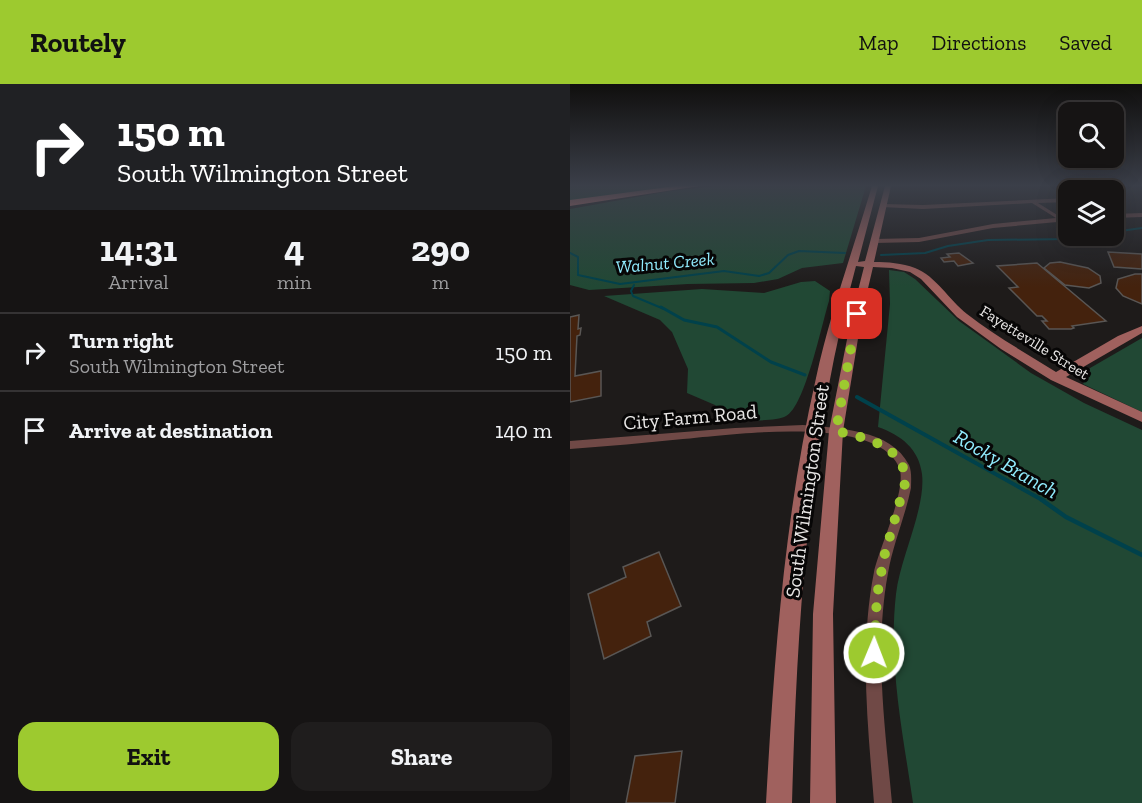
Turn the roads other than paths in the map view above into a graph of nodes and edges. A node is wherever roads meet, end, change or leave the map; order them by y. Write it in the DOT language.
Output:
graph roads {
  1 [pos="870,220"];
  2 [pos="880,220"];
  3 [pos="1058,221"];
  4 [pos="874,241"];
  5 [pos="861,264"];
  6 [pos="1142,329"];
  7 [pos="1056,377"];
  8 [pos="1142,418"];
  9 [pos="812,428"];
  10 [pos="836,431"];
  11 [pos="570,445"];
  12 [pos="779,803"];
  13 [pos="823,803"];
  14 [pos="883,803"];
  1 -- 5 [label="main road, South Wilmington Street"];
  2 -- 4 [label="main road, South Wilmington Street"];
  3 -- 4 [label="street"];
  4 -- 5 [label="main road, South Wilmington Street"];
  5 -- 7 [label="main road, Fayetteville Street"];
  5 -- 9 [label="main road, South Wilmington Street"];
  5 -- 10 [label="main road, South Wilmington Street"];
  6 -- 7 [label="main road"];
  7 -- 8 [label="main road, Fayetteville Street"];
  9 -- 10 [label="street, City Farm Road"];
  9 -- 11 [label="street, City Farm Road"];
  9 -- 12 [label="main road, South Wilmington Street"];
  10 -- 13 [label="main road, South Wilmington Street"];
  10 -- 14 [label="street, City Farm Road"];
}
